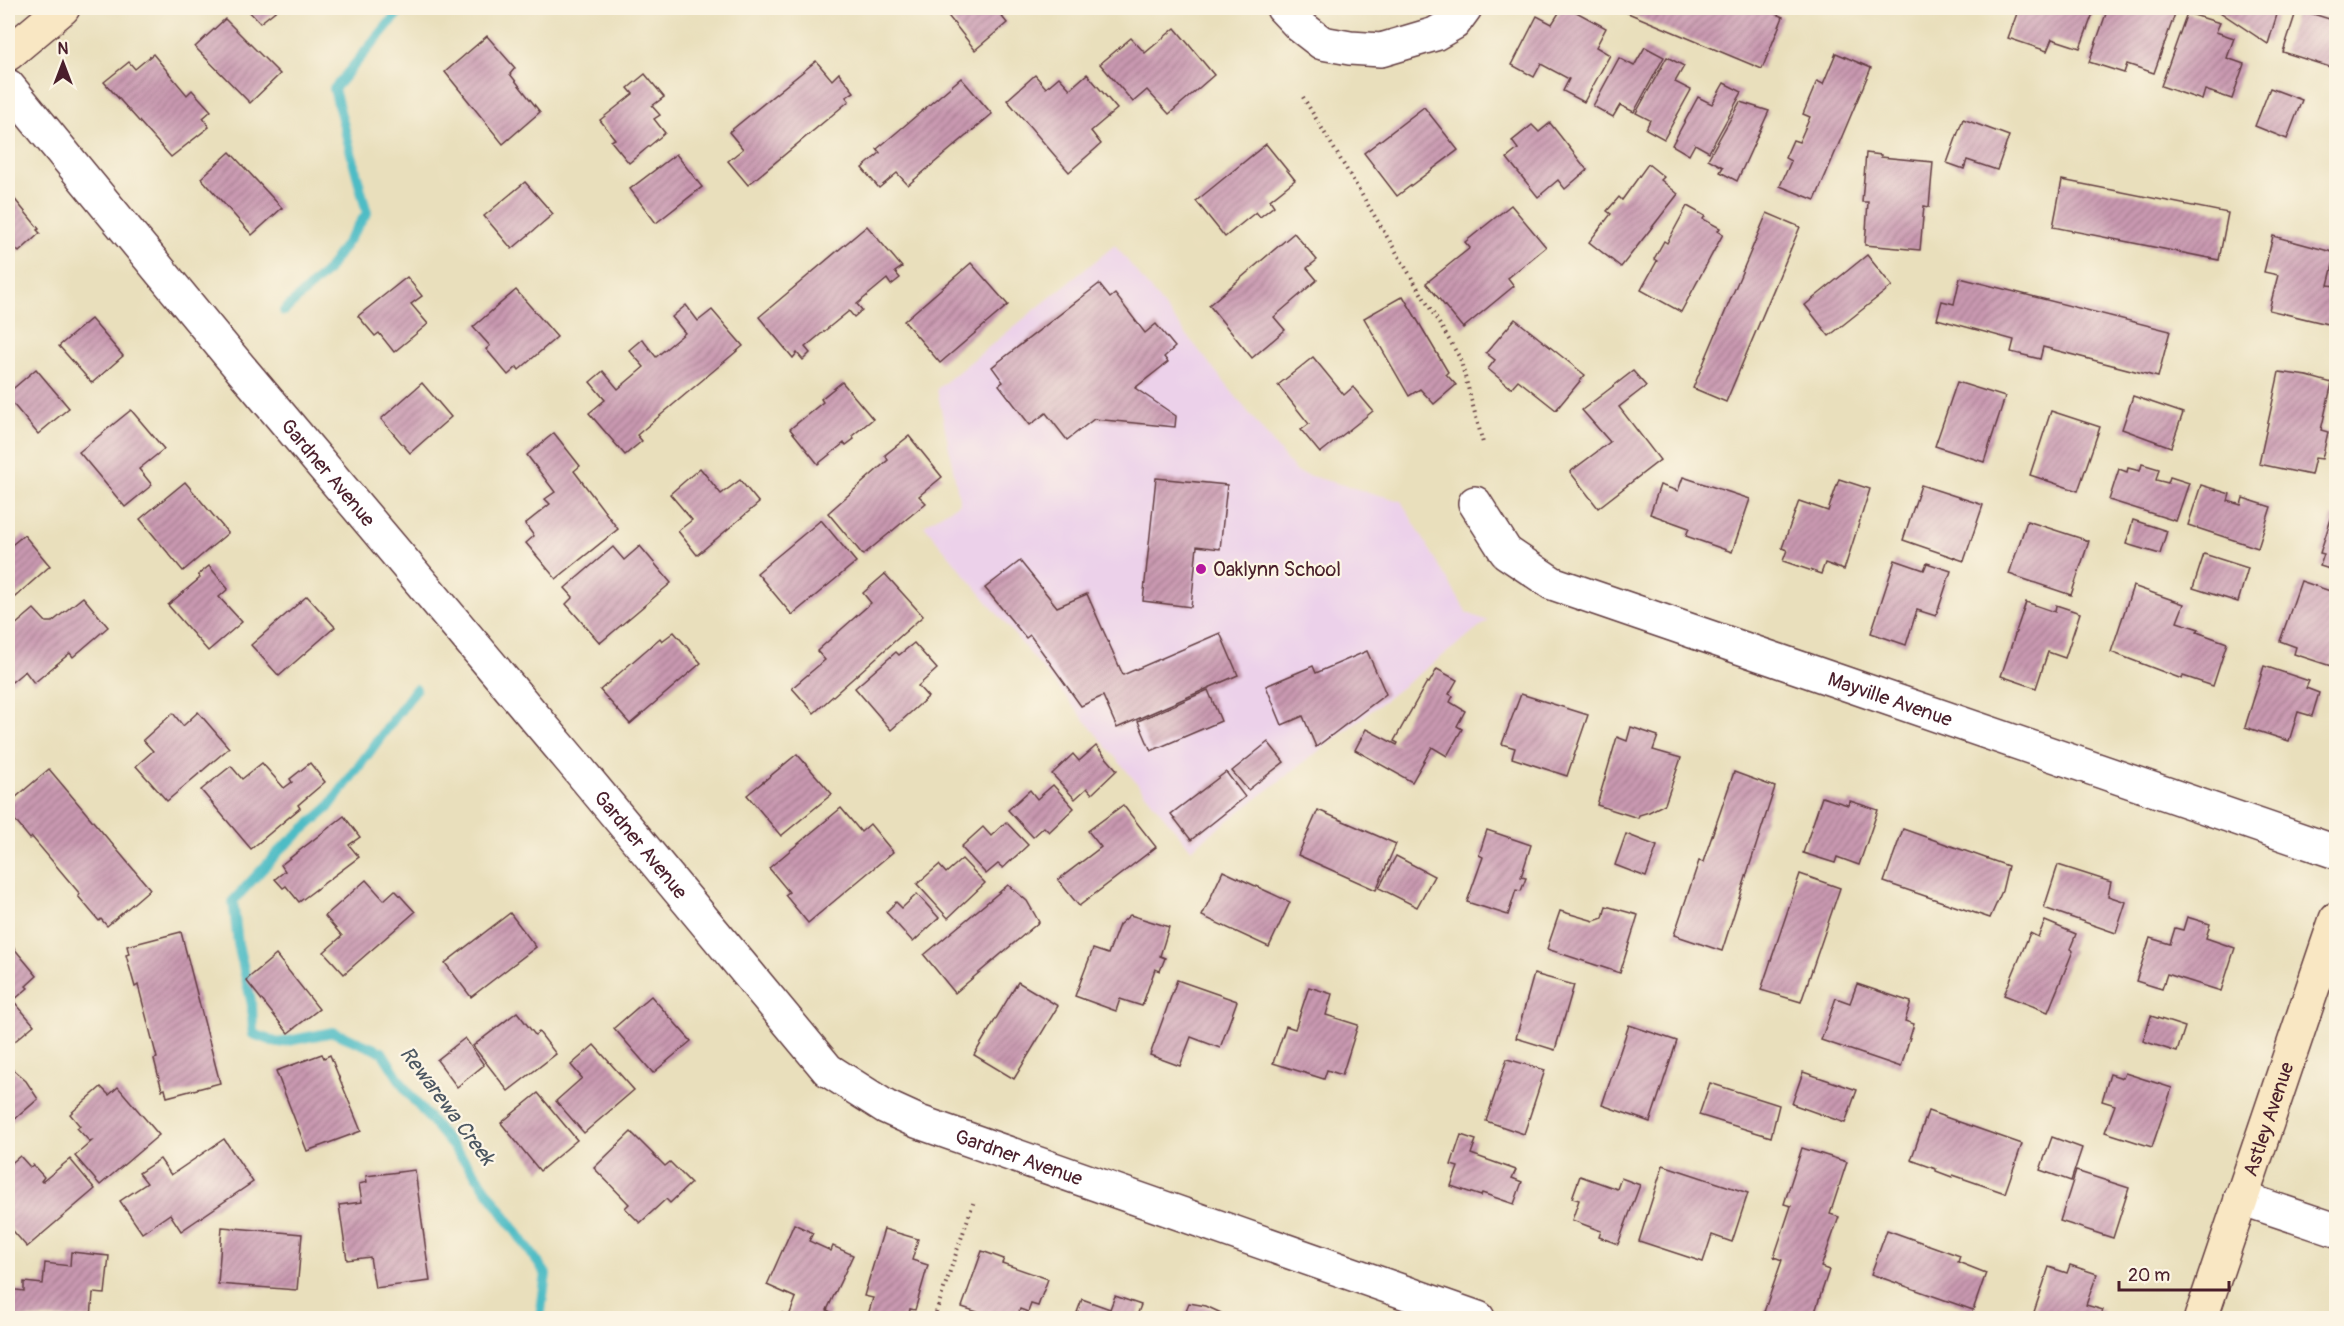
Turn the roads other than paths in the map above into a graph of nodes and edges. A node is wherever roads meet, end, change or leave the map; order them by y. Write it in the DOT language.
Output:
graph roads {
  1 [pos="63,8"];
  2 [pos="1283,8"];
  3 [pos="1465,8"];
  4 [pos="8,54"];
  5 [pos="8,87"];
  6 [pos="1475,504"];
  7 [pos="2337,852"];
  8 [pos="2337,919"];
  9 [pos="2241,1198"];
  10 [pos="2337,1230"];
  11 [pos="1478,1318"];
  12 [pos="2201,1318"];
  1 -- 4 [label="street"];
  2 -- 3 [label="street"];
  5 -- 11 [label="street, Gardner Avenue"];
  6 -- 7 [label="street, Mayville Avenue"];
  8 -- 9 [label="street, Astley Avenue"];
  9 -- 10 [label="street"];
  9 -- 12 [label="street, Astley Avenue"];
}
